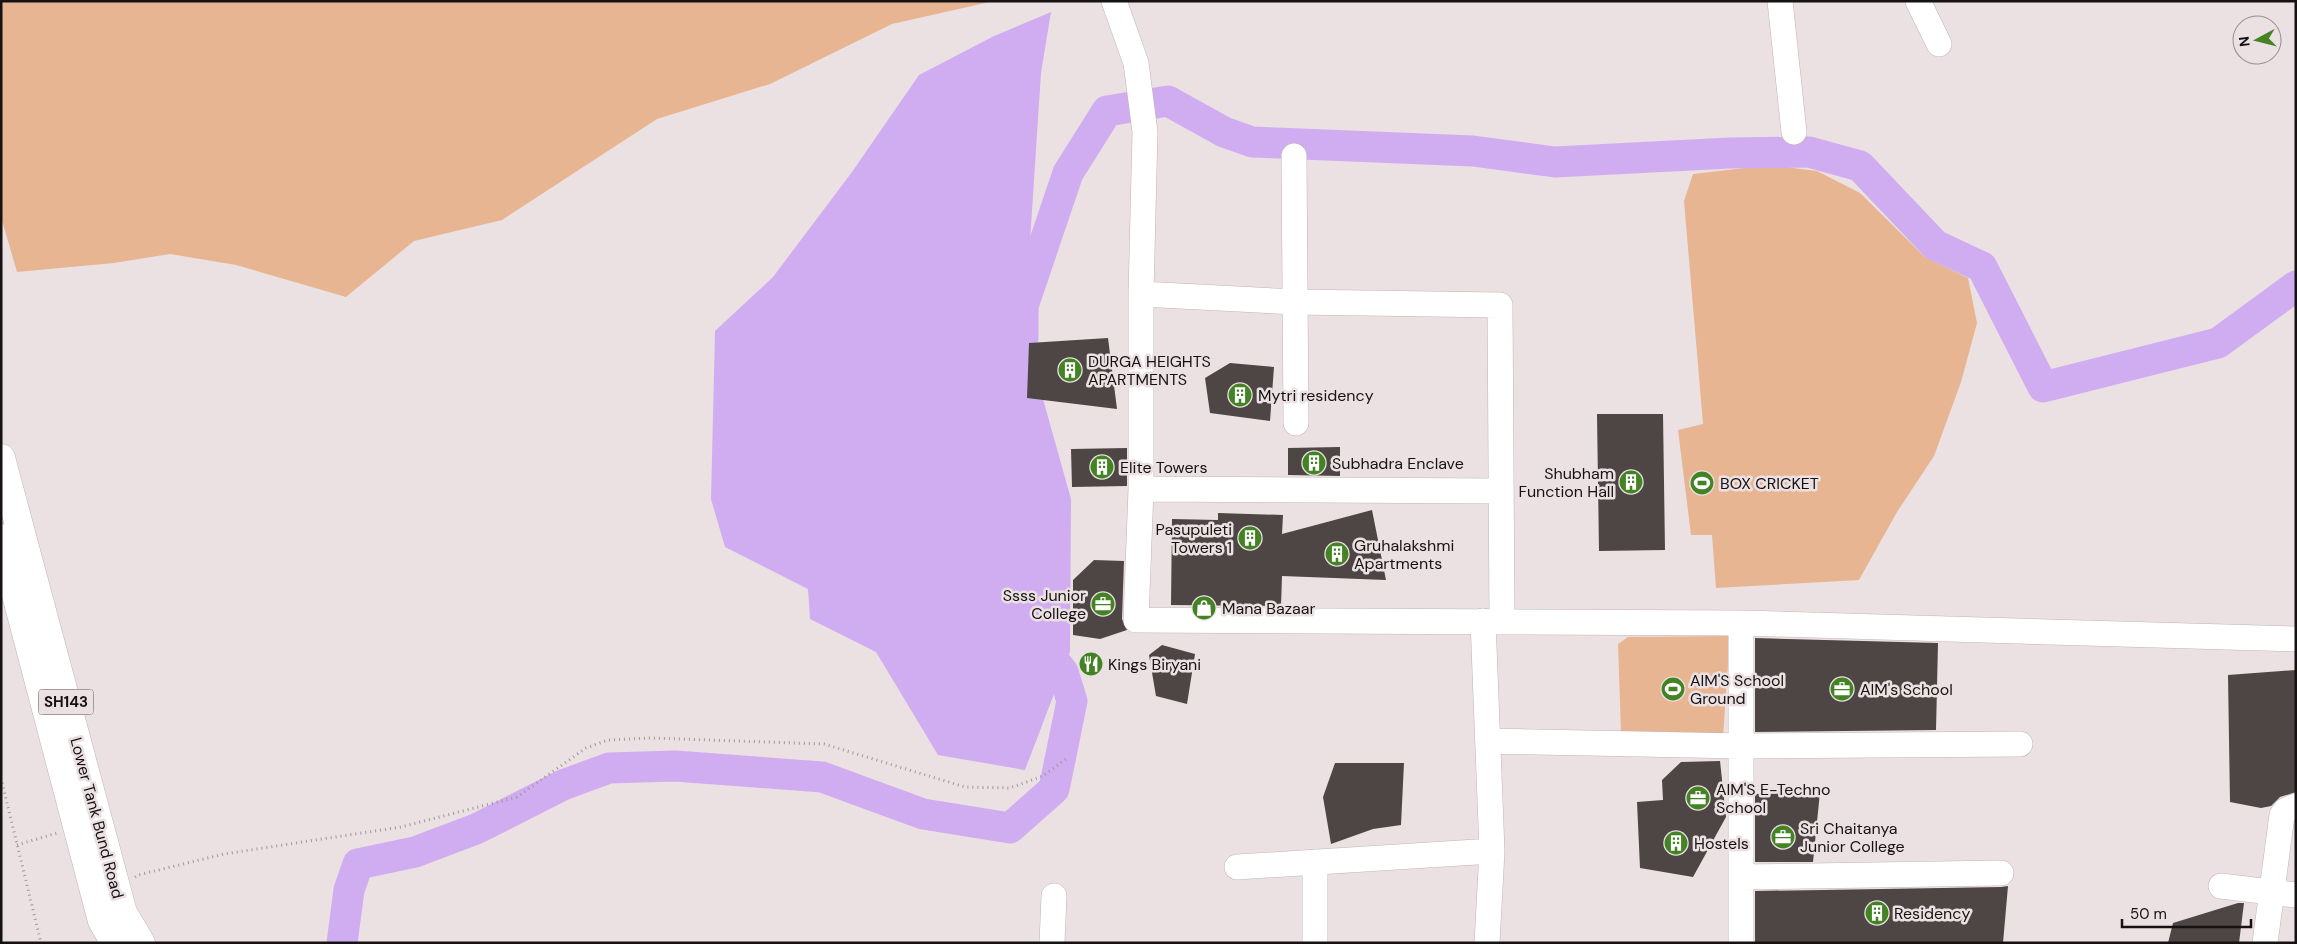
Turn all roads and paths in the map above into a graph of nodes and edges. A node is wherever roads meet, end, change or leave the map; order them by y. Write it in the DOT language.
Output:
graph roads {
  1 [pos="1114,1"];
  2 [pos="1780,1"];
  3 [pos="1918,1"];
  4 [pos="1938,44"];
  5 [pos="1794,132"];
  6 [pos="1294,156"];
  7 [pos="1141,294"];
  8 [pos="1296,302"];
  9 [pos="1296,423"];
  10 [pos="1,458"];
  11 [pos="1141,490"];
  12 [pos="1501,491"];
  13 [pos="1,538"];
  14 [pos="1492,621"];
  15 [pos="1741,623"];
  16 [pos="2296,639"];
  17 [pos="1488,742"];
  18 [pos="2020,744"];
  19 [pos="1741,746"];
  20 [pos="1066,759"];
  21 [pos="1,778"];
  22 [pos="2296,806"];
  23 [pos="60,832"];
  24 [pos="17,845"];
  25 [pos="1492,851"];
  26 [pos="1315,862"];
  27 [pos="1237,867"];
  28 [pos="2000,873"];
  29 [pos="1741,877"];
  30 [pos="2221,886"];
  31 [pos="117,892"];
  32 [pos="2284,894"];
  33 [pos="1054,896"];
  34 [pos="41,943"];
  35 [pos="115,943"];
  36 [pos="141,943"];
  37 [pos="1052,943"];
  38 [pos="1315,943"];
  39 [pos="1487,943"];
  40 [pos="1741,943"];
  41 [pos="2265,943"];
  1 -- 7 [label="street"];
  2 -- 5 [label="street"];
  3 -- 4 [label="street"];
  6 -- 8 [label="street"];
  7 -- 8 [label="street"];
  7 -- 11 [label="street"];
  8 -- 9 [label="street"];
  8 -- 12 [label="street"];
  10 -- 31 [label="main road, Lower Tank Bund Road / SH143"];
  11 -- 12 [label="street"];
  11 -- 14 [label="street"];
  12 -- 14 [label="street"];
  13 -- 35 [label="main road, Lower Tank Bund Road / SH143"];
  14 -- 15 [label="street"];
  14 -- 17 [label="street"];
  15 -- 16 [label="street"];
  15 -- 19 [label="street"];
  17 -- 19 [label="street"];
  17 -- 25 [label="street"];
  18 -- 19 [label="street"];
  19 -- 29 [label="street"];
  20 -- 31 [label="path"];
  21 -- 24 [label="path"];
  22 -- 32 [label="street"];
  23 -- 24 [label="path"];
  24 -- 34 [label="path"];
  25 -- 26 [label="street"];
  25 -- 39 [label="street"];
  26 -- 27 [label="street"];
  26 -- 38 [label="street"];
  28 -- 29 [label="street"];
  29 -- 40 [label="street"];
  30 -- 32 [label="street"];
  31 -- 36 [label="main road, Lower Tank Bund Road / SH143"];
  32 -- 41 [label="street"];
  33 -- 37 [label="street"];
}
